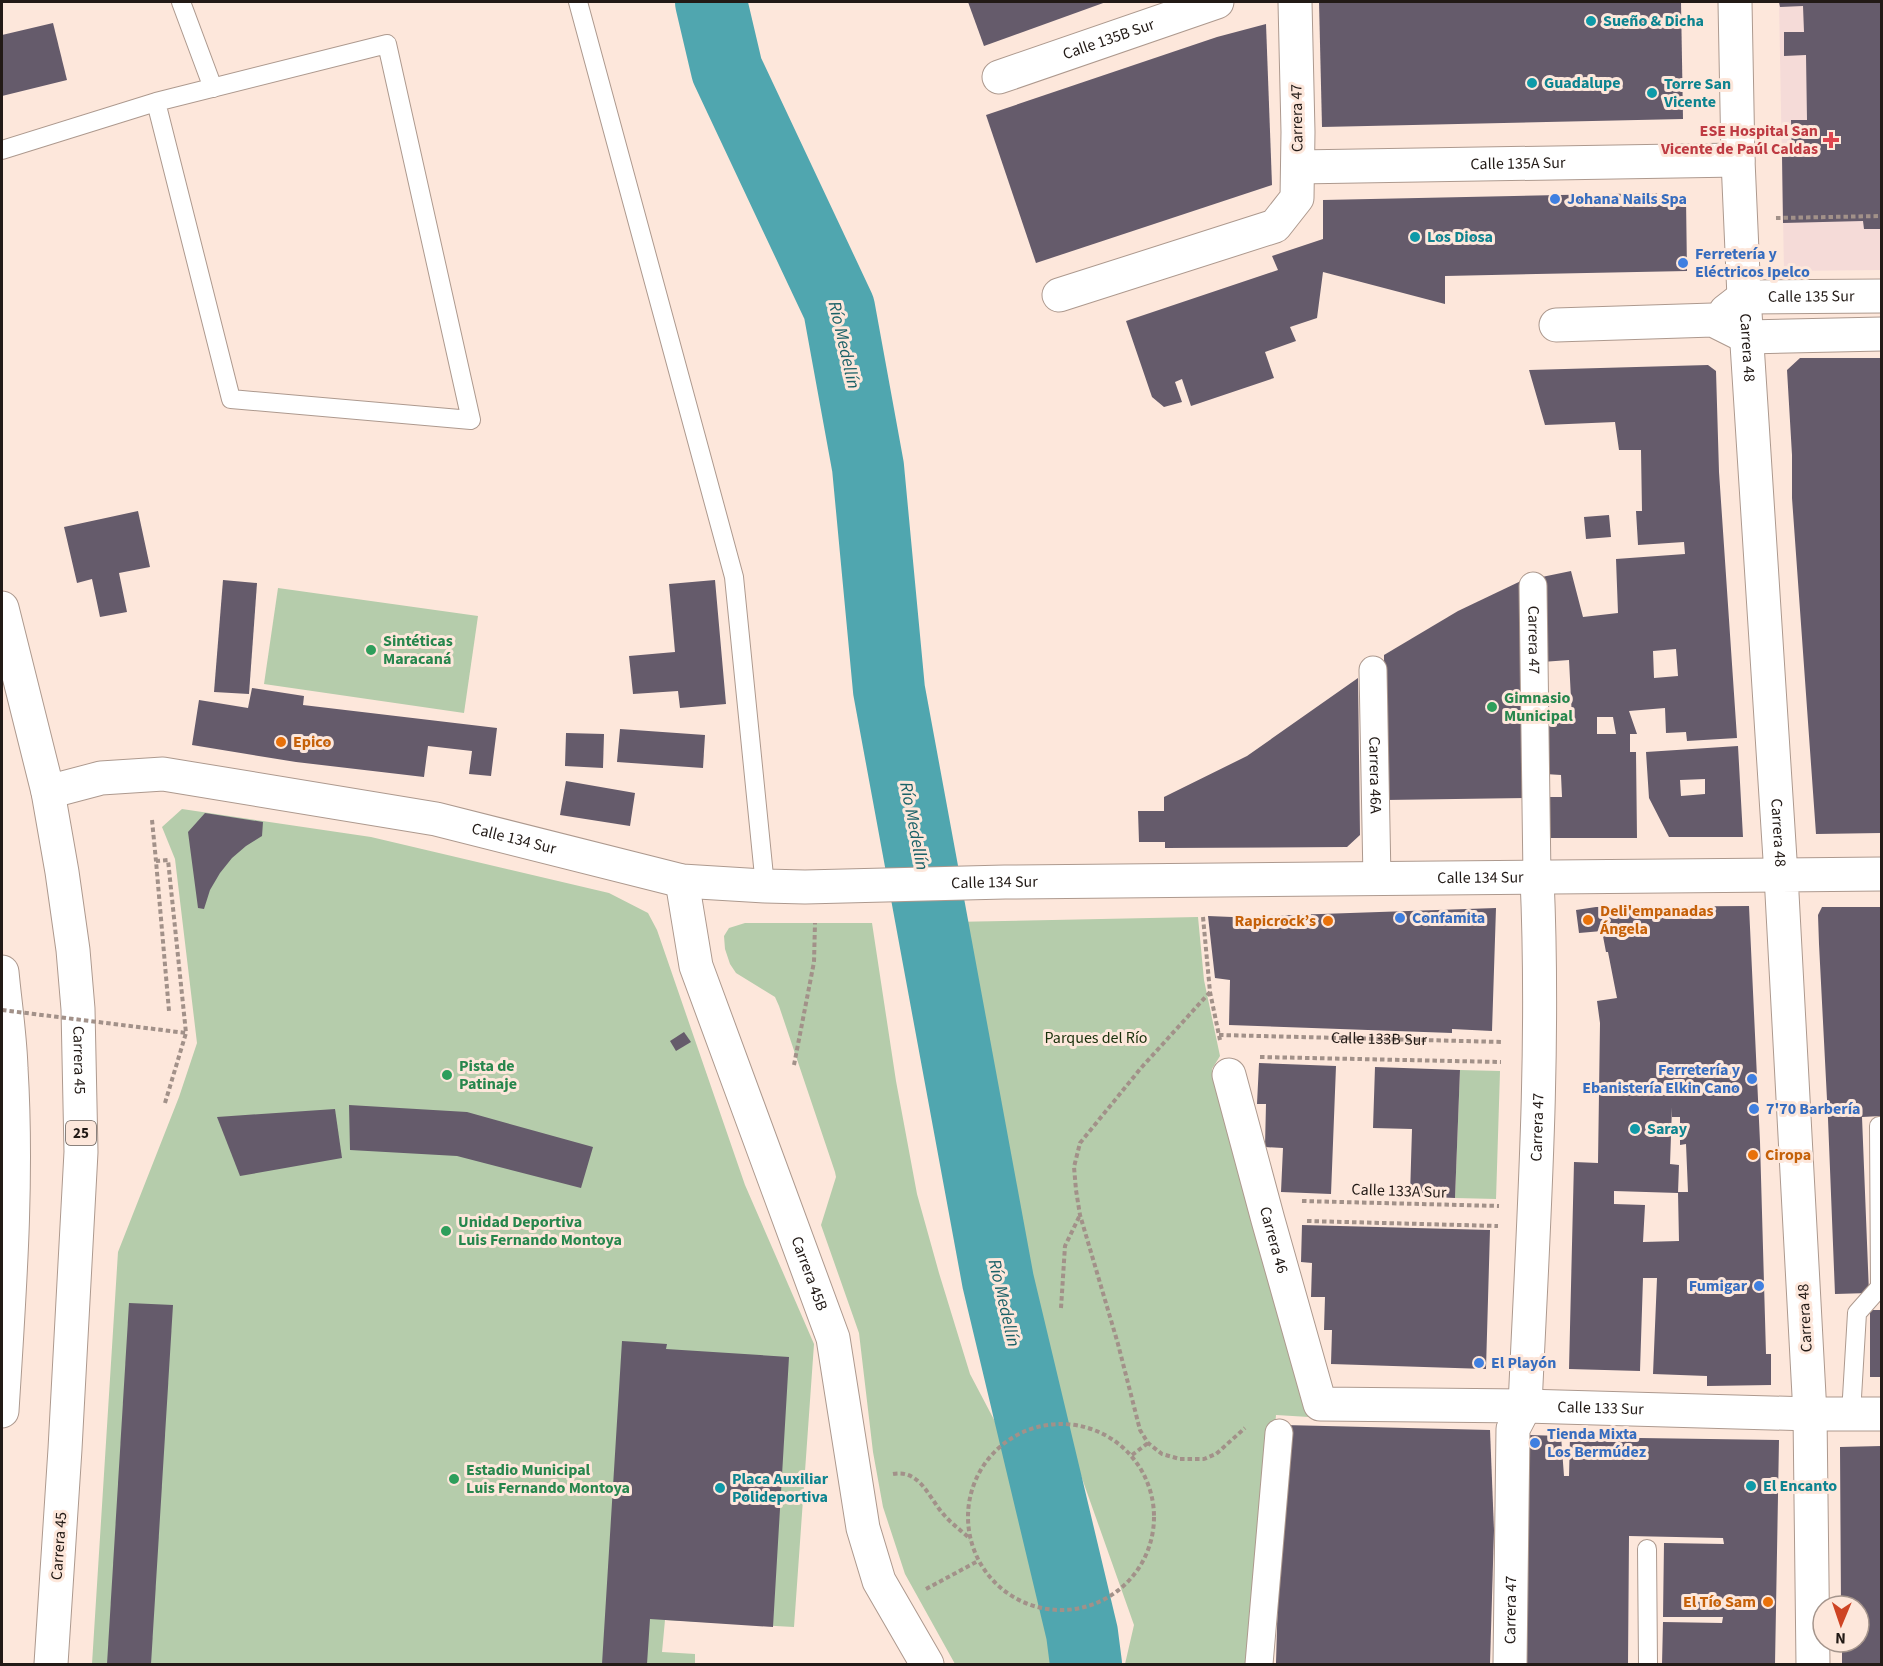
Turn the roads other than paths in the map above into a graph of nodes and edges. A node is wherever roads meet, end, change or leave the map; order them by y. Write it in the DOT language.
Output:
graph roads {
  1 [pos="181,2"];
  2 [pos="578,2"];
  3 [pos="1217,2"];
  4 [pos="1295,2"];
  5 [pos="1735,2"];
  6 [pos="999,77"];
  7 [pos="213,88"];
  8 [pos="156,102"];
  9 [pos="2,150"];
  10 [pos="1738,160"];
  11 [pos="1298,168"];
  12 [pos="1059,295"];
  13 [pos="1881,296"];
  14 [pos="1744,297"];
  15 [pos="1713,320"];
  16 [pos="1556,325"];
  17 [pos="1881,334"];
  18 [pos="1747,337"];
  19 [pos="1533,586"];
  20 [pos="2,608"];
  21 [pos="1373,670"];
  22 [pos="48,792"];
  23 [pos="1881,874"];
  24 [pos="1781,875"];
  25 [pos="1537,878"];
  26 [pos="1377,879"];
  27 [pos="682,881"];
  28 [pos="765,886"];
  29 [pos="2,972"];
  30 [pos="6,1069"];
  31 [pos="1229,1075"];
  32 [pos="1881,1126"];
  33 [pos="1320,1404"];
  34 [pos="1525,1406"];
  35 [pos="2,1411"];
  36 [pos="1810,1414"];
  37 [pos="1866,1414"];
  38 [pos="1279,1433"];
  39 [pos="1647,1549"];
  40 [pos="51,1665"];
  41 [pos="927,1665"];
  42 [pos="1259,1665"];
  43 [pos="1510,1665"];
  44 [pos="1648,1665"];
  45 [pos="1813,1665"];
  1 -- 7 [label="lane"];
  2 -- 28 [label="lane"];
  3 -- 6 [label="main road, Calle 135B Sur"];
  4 -- 11 [label="main road, Carrera 47"];
  5 -- 10 [label="main road, Carrera 48"];
  7 -- 8 [label="lane"];
  7 -- 8 [label="lane"];
  8 -- 9 [label="lane"];
  10 -- 11 [label="main road, Calle 135A Sur"];
  10 -- 14 [label="main road, Carrera 48"];
  11 -- 12 [label="main road, Carrera 47"];
  13 -- 14 [label="main road, Calle 135 Sur"];
  14 -- 15 [label="main road, Calle 135 Sur"];
  14 -- 18 [label="main road, Carrera 48"];
  15 -- 16 [label="main road"];
  15 -- 18 [label="main road"];
  17 -- 18 [label="main road"];
  18 -- 24 [label="main road, Carrera 48"];
  19 -- 25 [label="street, Carrera 47"];
  20 -- 22 [label="main road, Carrera 45 / 25"];
  21 -- 26 [label="street, Carrera 46A"];
  22 -- 27 [label="main road, Calle 134 Sur"];
  22 -- 40 [label="main road, Carrera 45 / 25"];
  23 -- 24 [label="main road, Calle 134 Sur"];
  24 -- 25 [label="main road, Calle 134 Sur"];
  24 -- 36 [label="main road, Carrera 48"];
  25 -- 26 [label="main road, Calle 134 Sur"];
  25 -- 34 [label="main road, Carrera 47"];
  26 -- 28 [label="main road, Calle 134 Sur"];
  27 -- 28 [label="main road, Calle 134 Sur"];
  27 -- 41 [label="main road, Carrera 45B"];
  29 -- 30 [label="main road"];
  30 -- 35 [label="main road"];
  31 -- 33 [label="main road, Carrera 46"];
  32 -- 37 [label="lane"];
  33 -- 34 [label="main road, Calle 133 Sur"];
  34 -- 36 [label="main road, Calle 133 Sur"];
  34 -- 43 [label="main road, Carrera 47"];
  36 -- 37 [label="main road, Calle 133 Sur"];
  36 -- 45 [label="main road, Carrera 48"];
  38 -- 42 [label="street"];
  39 -- 44 [label="lane"];
}
